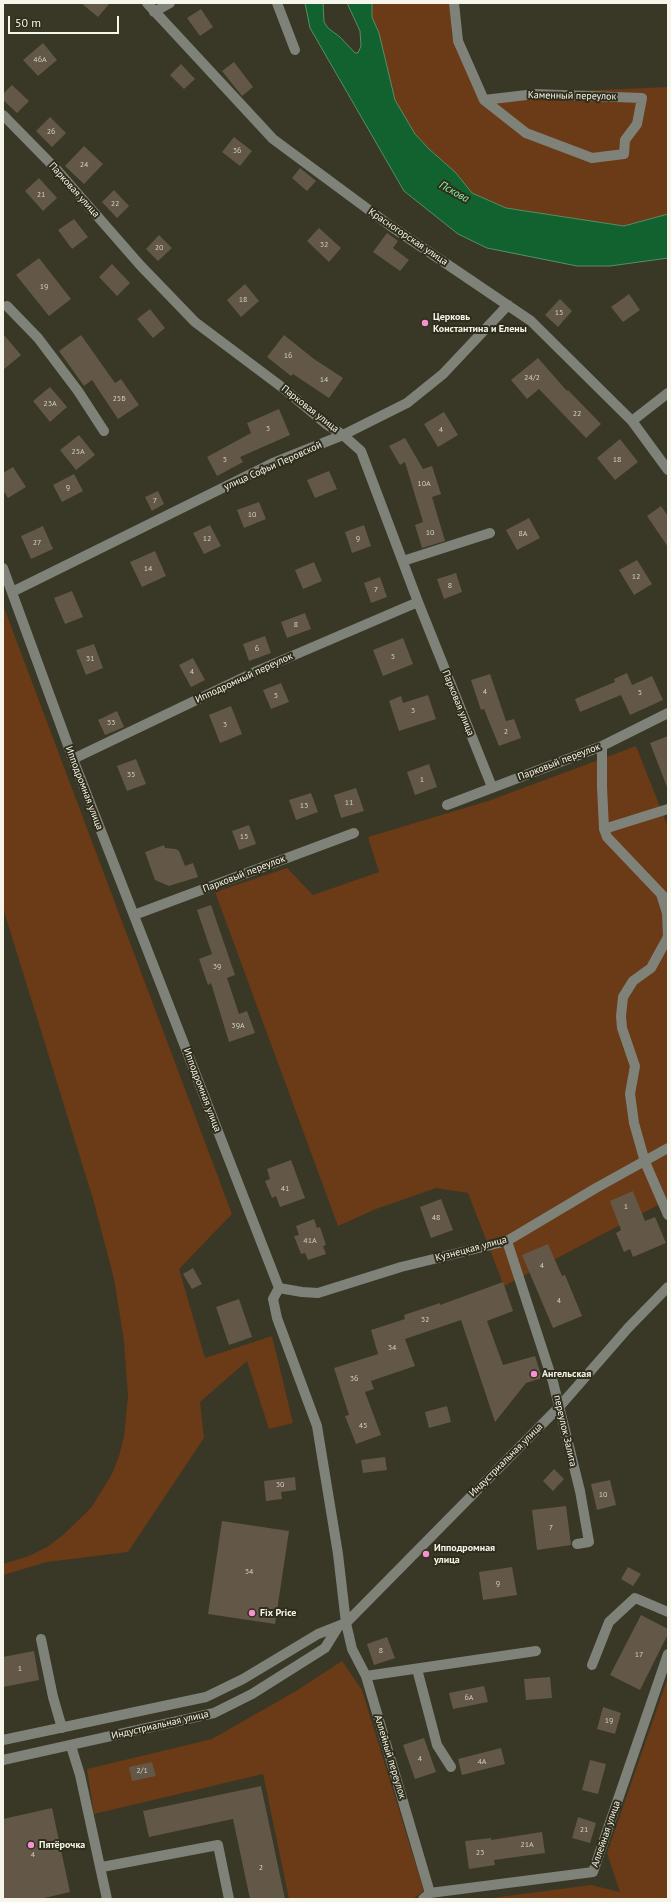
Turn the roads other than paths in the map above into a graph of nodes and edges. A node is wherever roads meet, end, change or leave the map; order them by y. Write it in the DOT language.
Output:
graph roads {
  1 [pos="147,3"];
  2 [pos="170,3"];
  3 [pos="277,3"];
  4 [pos="454,3"];
  5 [pos="154,12"];
  6 [pos="295,50"];
  7 [pos="484,100"];
  8 [pos="3,116"];
  9 [pos="508,305"];
  10 [pos="4,306"];
  11 [pos="668,393"];
  12 [pos="632,421"];
  13 [pos="104,431"];
  14 [pos="343,434"];
  15 [pos="668,470"];
  16 [pos="490,533"];
  17 [pos="403,561"];
  18 [pos="3,568"];
  19 [pos="12,592"];
  20 [pos="418,602"];
  21 [pos="668,713"];
  22 [pos="602,746"];
  23 [pos="73,759"];
  24 [pos="492,787"];
  25 [pos="447,805"];
  26 [pos="668,809"];
  27 [pos="604,829"];
  28 [pos="354,833"];
  29 [pos="665,897"];
  30 [pos="134,915"];
  31 [pos="668,1148"];
  32 [pos="645,1162"];
  33 [pos="668,1215"];
  34 [pos="508,1241"];
  35 [pos="668,1287"];
  36 [pos="279,1288"];
  37 [pos="560,1406"];
  38 [pos="577,1544"];
  39 [pos="668,1612"];
  40 [pos="342,1625"];
  41 [pos="40,1639"];
  42 [pos="536,1651"];
  43 [pos="668,1654"];
  44 [pos="592,1665"];
  45 [pos="417,1669"];
  46 [pos="366,1676"];
  47 [pos="62,1728"];
  48 [pos="3,1740"];
  49 [pos="71,1746"];
  50 [pos="3,1760"];
  51 [pos="452,1767"];
  52 [pos="102,1867"];
  53 [pos="427,1896"];
  54 [pos="108,1899"];
  55 [pos="229,1899"];
  1 -- 5 [label="street, Красногорская улица"];
  2 -- 5 [label="street"];
  3 -- 6 [label="street"];
  4 -- 7 [label="street"];
  5 -- 9 [label="street, Красногорская улица"];
  7 -- 7 [label="street, Каменный переулок"];
  8 -- 14 [label="street, Парковая улица"];
  9 -- 12 [label="street, Красногорская улица"];
  9 -- 14 [label="street, улица Софьи Перовской"];
  10 -- 13 [label="street"];
  11 -- 12 [label="street"];
  12 -- 15 [label="street, Красногорская улица"];
  14 -- 17 [label="street, Парковая улица"];
  14 -- 19 [label="street, улица Софьи Перовской"];
  16 -- 17 [label="street"];
  17 -- 20 [label="street, Парковая улица"];
  18 -- 19 [label="street, Ипподромная улица"];
  19 -- 23 [label="street, Ипподромная улица"];
  20 -- 23 [label="street, Ипподромный переулок"];
  20 -- 24 [label="street, Парковая улица"];
  21 -- 22 [label="street, Парковый переулок"];
  22 -- 24 [label="street, Парковый переулок"];
  22 -- 27 [label="street"];
  23 -- 30 [label="street, Ипподромная улица"];
  24 -- 25 [label="street, Парковый переулок"];
  26 -- 27 [label="street"];
  27 -- 29 [label="street"];
  28 -- 30 [label="street, Парковый переулок"];
  29 -- 32 [label="street"];
  30 -- 36 [label="street, Ипподромная улица"];
  31 -- 32 [label="street, Кузнецкая улица"];
  32 -- 33 [label="street"];
  32 -- 34 [label="street, Кузнецкая улица"];
  34 -- 36 [label="street, Кузнецкая улица"];
  34 -- 37 [label="street, переулок Залита"];
  35 -- 37 [label="street, Индустриальная улица"];
  36 -- 40 [label="street"];
  37 -- 38 [label="street, переулок Залита"];
  37 -- 40 [label="street, Индустриальная улица"];
  39 -- 44 [label="street"];
  40 -- 46 [label="street, Аллейный переулок"];
  40 -- 47 [label="street, Индустриальная улица"];
  40 -- 49 [label="street, Индустриальная улица"];
  41 -- 47 [label="street"];
  42 -- 45 [label="street"];
  43 -- 53 [label="street, Аллейная улица"];
  45 -- 46 [label="street"];
  45 -- 51 [label="street"];
  46 -- 53 [label="street, Аллейный переулок"];
  47 -- 48 [label="street, Индустриальная улица"];
  49 -- 50 [label="street, Индустриальная улица"];
  49 -- 52 [label="street"];
  52 -- 54 [label="street"];
  52 -- 55 [label="street"];
}
